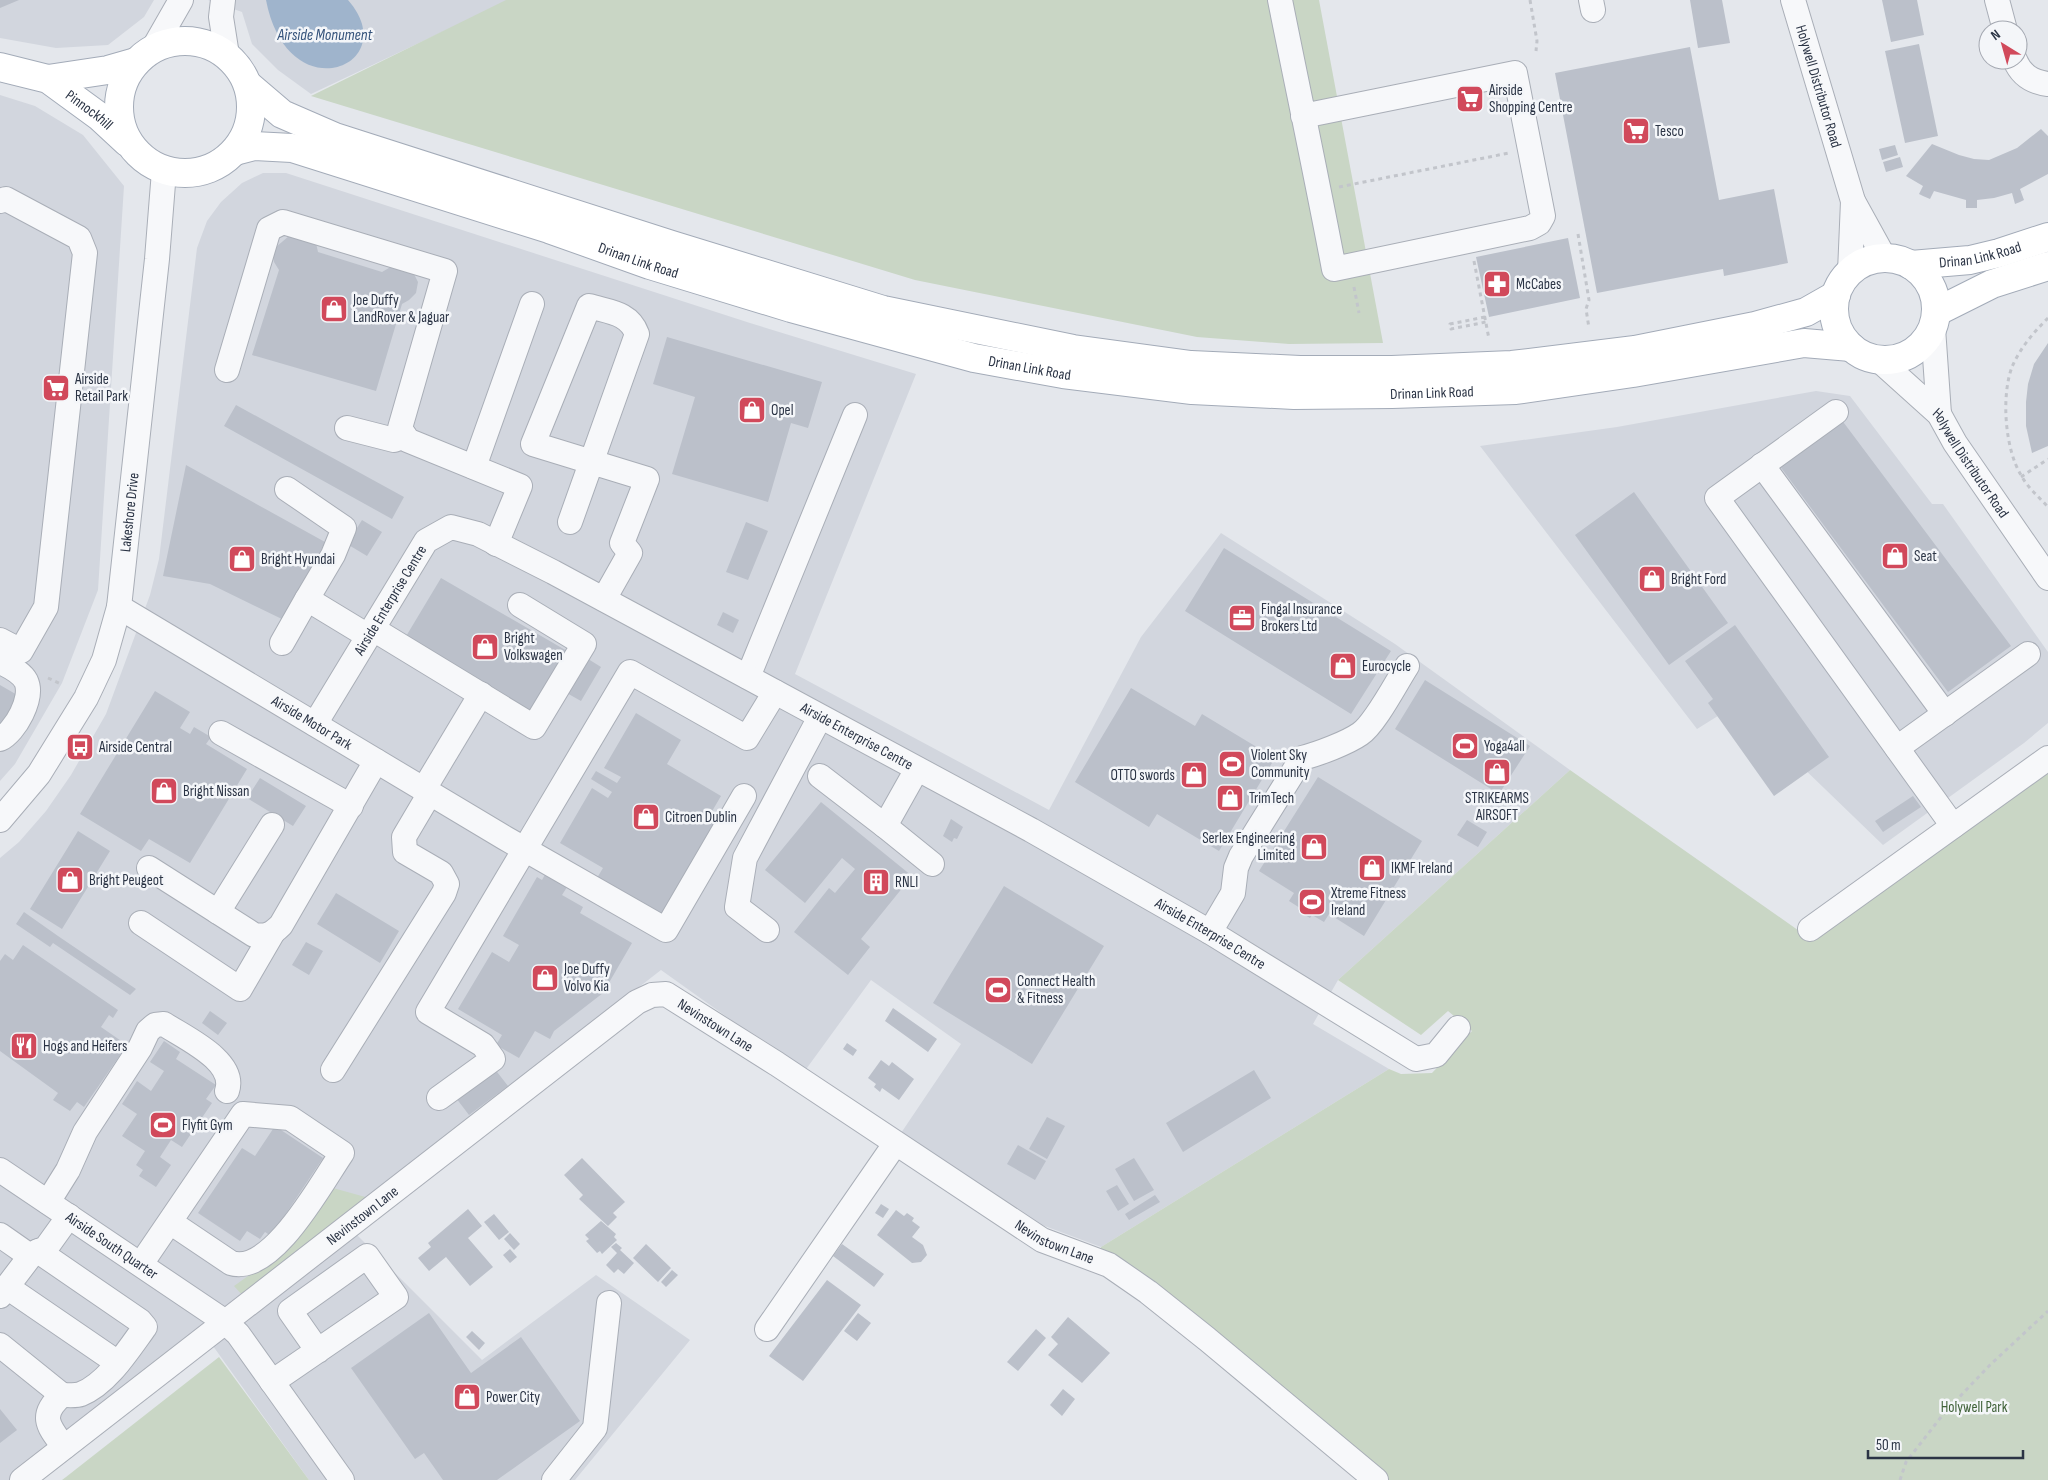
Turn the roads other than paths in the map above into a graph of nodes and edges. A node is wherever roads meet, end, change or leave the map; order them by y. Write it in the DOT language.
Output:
graph roads {
  1 [pos="181,0"];
  2 [pos="223,0"];
  3 [pos="1280,0"];
  4 [pos="1793,0"];
  5 [pos="1997,0"];
  6 [pos="2002,20"];
  7 [pos="144,55"];
  8 [pos="227,55"];
  9 [pos="0,67"];
  10 [pos="2021,70"];
  11 [pos="48,80"];
  12 [pos="2043,83"];
  13 [pos="248,85"];
  14 [pos="1303,116"];
  15 [pos="128,143"];
  16 [pos="235,151"];
  17 [pos="164,171"];
  18 [pos="0,201"];
  19 [pos="1853,201"];
  20 [pos="2048,237"];
  21 [pos="1885,258"];
  22 [pos="1911,265"];
  23 [pos="2048,266"];
  24 [pos="1850,272"];
  25 [pos="1836,295"];
  26 [pos="532,304"];
  27 [pos="1934,320"];
  28 [pos="1851,347"];
  29 [pos="1879,360"];
  30 [pos="227,370"];
  31 [pos="1836,412"];
  32 [pos="1939,414"];
  33 [pos="855,415"];
  34 [pos="347,428"];
  35 [pos="405,436"];
  36 [pos="592,461"];
  37 [pos="1762,465"];
  38 [pos="474,467"];
  39 [pos="287,489"];
  40 [pos="570,522"];
  41 [pos="496,544"];
  42 [pos="2048,578"];
  43 [pos="307,599"];
  44 [pos="604,600"];
  45 [pos="520,606"];
  46 [pos="119,607"];
  47 [pos="370,633"];
  48 [pos="0,640"];
  49 [pos="282,643"];
  50 [pos="2028,654"];
  51 [pos="0,662"];
  52 [pos="1407,666"];
  53 [pos="748,677"];
  54 [pos="0,678"];
  55 [pos="775,692"];
  56 [pos="480,694"];
  57 [pos="26,701"];
  58 [pos="1944,714"];
  59 [pos="820,716"];
  60 [pos="315,724"];
  61 [pos="221,733"];
  62 [pos="0,739"];
  63 [pos="1898,748"];
  64 [pos="2048,758"];
  65 [pos="376,761"];
  66 [pos="917,769"];
  67 [pos="820,776"];
  68 [pos="427,791"];
  69 [pos="744,796"];
  70 [pos="351,806"];
  71 [pos="0,819"];
  72 [pos="272,824"];
  73 [pos="885,826"];
  74 [pos="1953,826"];
  75 [pos="515,843"];
  76 [pos="932,864"];
  77 [pos="149,868"];
  78 [pos="218,912"];
  79 [pos="141,923"];
  80 [pos="1810,929"];
  81 [pos="767,930"];
  82 [pos="1210,932"];
  83 [pos="272,934"];
  84 [pos="1458,1028"];
  85 [pos="333,1070"];
  86 [pos="227,1091"];
  87 [pos="439,1098"];
  88 [pos="896,1144"];
  89 [pos="0,1170"];
  90 [pos="58,1209"];
  91 [pos="170,1222"];
  92 [pos="0,1235"];
  93 [pos="34,1254"];
  94 [pos="141,1264"];
  95 [pos="4,1292"];
  96 [pos="609,1303"];
  97 [pos="224,1321"];
  98 [pos="767,1329"];
  99 [pos="0,1345"];
  100 [pos="318,1351"];
  101 [pos="118,1363"];
  102 [pos="272,1382"];
  103 [pos="62,1395"];
  104 [pos="64,1447"];
  105 [pos="22,1480"];
  106 [pos="342,1480"];
  107 [pos="554,1480"];
  108 [pos="1376,1480"];
  1 -- 7 [label="street"];
  2 -- 8 [label="street"];
  3 -- 14 [label="street"];
  4 -- 19 [label="street, Holywell Distributor Road"];
  5 -- 6 [label="street"];
  7 -- 8 [label="main road"];
  7 -- 11 [label="main road, Pinnockhill"];
  7 -- 15 [label="main road"];
  8 -- 13 [label="main road"];
  9 -- 11 [label="main road, Pinnockhill"];
  10 -- 12 [label="street"];
  11 -- 15 [label="main road, Pinnockhill"];
  13 -- 16 [label="main road"];
  13 -- 25 [label="main road, Drinan Link Road"];
  14 -- 14 [label="street"];
  15 -- 17 [label="main road"];
  16 -- 17 [label="main road"];
  16 -- 28 [label="main road, Drinan Link Road"];
  17 -- 46 [label="street, Lakeshore Drive"];
  18 -- 48 [label="street"];
  19 -- 21 [label="street, Holywell Distributor Road"];
  19 -- 24 [label="street, Holywell Distributor Road"];
  20 -- 22 [label="main road, Drinan Link Road"];
  21 -- 22 [label="main road"];
  21 -- 24 [label="main road"];
  22 -- 27 [label="main road"];
  23 -- 27 [label="main road, Drinan Link Road"];
  24 -- 25 [label="main road"];
  25 -- 28 [label="main road"];
  26 -- 38 [label="street"];
  27 -- 29 [label="main road"];
  27 -- 32 [label="street"];
  28 -- 29 [label="main road"];
  29 -- 32 [label="street, Holywell Distributor Road"];
  30 -- 35 [label="street"];
  31 -- 37 [label="street"];
  32 -- 42 [label="street, Holywell Distributor Road"];
  33 -- 53 [label="street"];
  34 -- 35 [label="street"];
  35 -- 38 [label="street"];
  36 -- 36 [label="street"];
  36 -- 40 [label="street"];
  36 -- 44 [label="street"];
  37 -- 58 [label="street"];
  37 -- 63 [label="street"];
  38 -- 41 [label="street"];
  39 -- 43 [label="street"];
  41 -- 44 [label="street, Airside Enterprise Centre"];
  41 -- 47 [label="street, Airside Enterprise Centre"];
  43 -- 47 [label="street"];
  43 -- 49 [label="street"];
  44 -- 53 [label="street, Airside Enterprise Centre"];
  45 -- 56 [label="street"];
  46 -- 60 [label="street, Airside Motor Park"];
  46 -- 71 [label="street, Lakeshore Drive"];
  47 -- 56 [label="street"];
  47 -- 60 [label="street, Airside Enterprise Centre"];
  50 -- 58 [label="street"];
  51 -- 57 [label="street"];
  52 -- 82 [label="street"];
  53 -- 55 [label="street, Airside Enterprise Centre"];
  54 -- 57 [label="street"];
  55 -- 59 [label="street, Airside Enterprise Centre"];
  55 -- 75 [label="street"];
  56 -- 68 [label="street"];
  57 -- 62 [label="street"];
  58 -- 63 [label="street"];
  59 -- 66 [label="street, Airside Enterprise Centre"];
  59 -- 81 [label="street"];
  60 -- 65 [label="street, Airside Motor Park"];
  61 -- 70 [label="street"];
  63 -- 74 [label="street"];
  64 -- 74 [label="street"];
  65 -- 68 [label="street, Airside Motor Park"];
  65 -- 70 [label="street"];
  66 -- 73 [label="street"];
  66 -- 82 [label="street, Airside Enterprise Centre"];
  67 -- 73 [label="street"];
  68 -- 75 [label="street, Airside Motor Park"];
  68 -- 85 [label="street"];
  69 -- 75 [label="street, Airside Motor Park"];
  70 -- 83 [label="street"];
  72 -- 78 [label="street"];
  73 -- 76 [label="street"];
  74 -- 80 [label="street"];
  75 -- 87 [label="street"];
  77 -- 78 [label="street"];
  78 -- 83 [label="street"];
  79 -- 83 [label="street"];
  82 -- 84 [label="street, Airside Enterprise Centre"];
  86 -- 90 [label="street"];
  88 -- 97 [label="street, Nevinstown Lane"];
  88 -- 98 [label="street"];
  88 -- 108 [label="street, Nevinstown Lane"];
  89 -- 90 [label="street, Airside South Quarter"];
  90 -- 93 [label="street"];
  90 -- 94 [label="street, Airside South Quarter"];
  91 -- 91 [label="street"];
  91 -- 94 [label="street"];
  92 -- 93 [label="street"];
  93 -- 95 [label="street"];
  93 -- 101 [label="street"];
  94 -- 97 [label="street, Airside South Quarter"];
  95 -- 101 [label="street"];
  96 -- 107 [label="street"];
  97 -- 102 [label="street, Airside South Quarter"];
  97 -- 104 [label="street, Nevinstown Lane"];
  99 -- 103 [label="street"];
  100 -- 102 [label="street"];
  101 -- 103 [label="street"];
  102 -- 106 [label="street, Airside South Quarter"];
  103 -- 104 [label="street"];
  104 -- 105 [label="street, Nevinstown Lane"];
}
